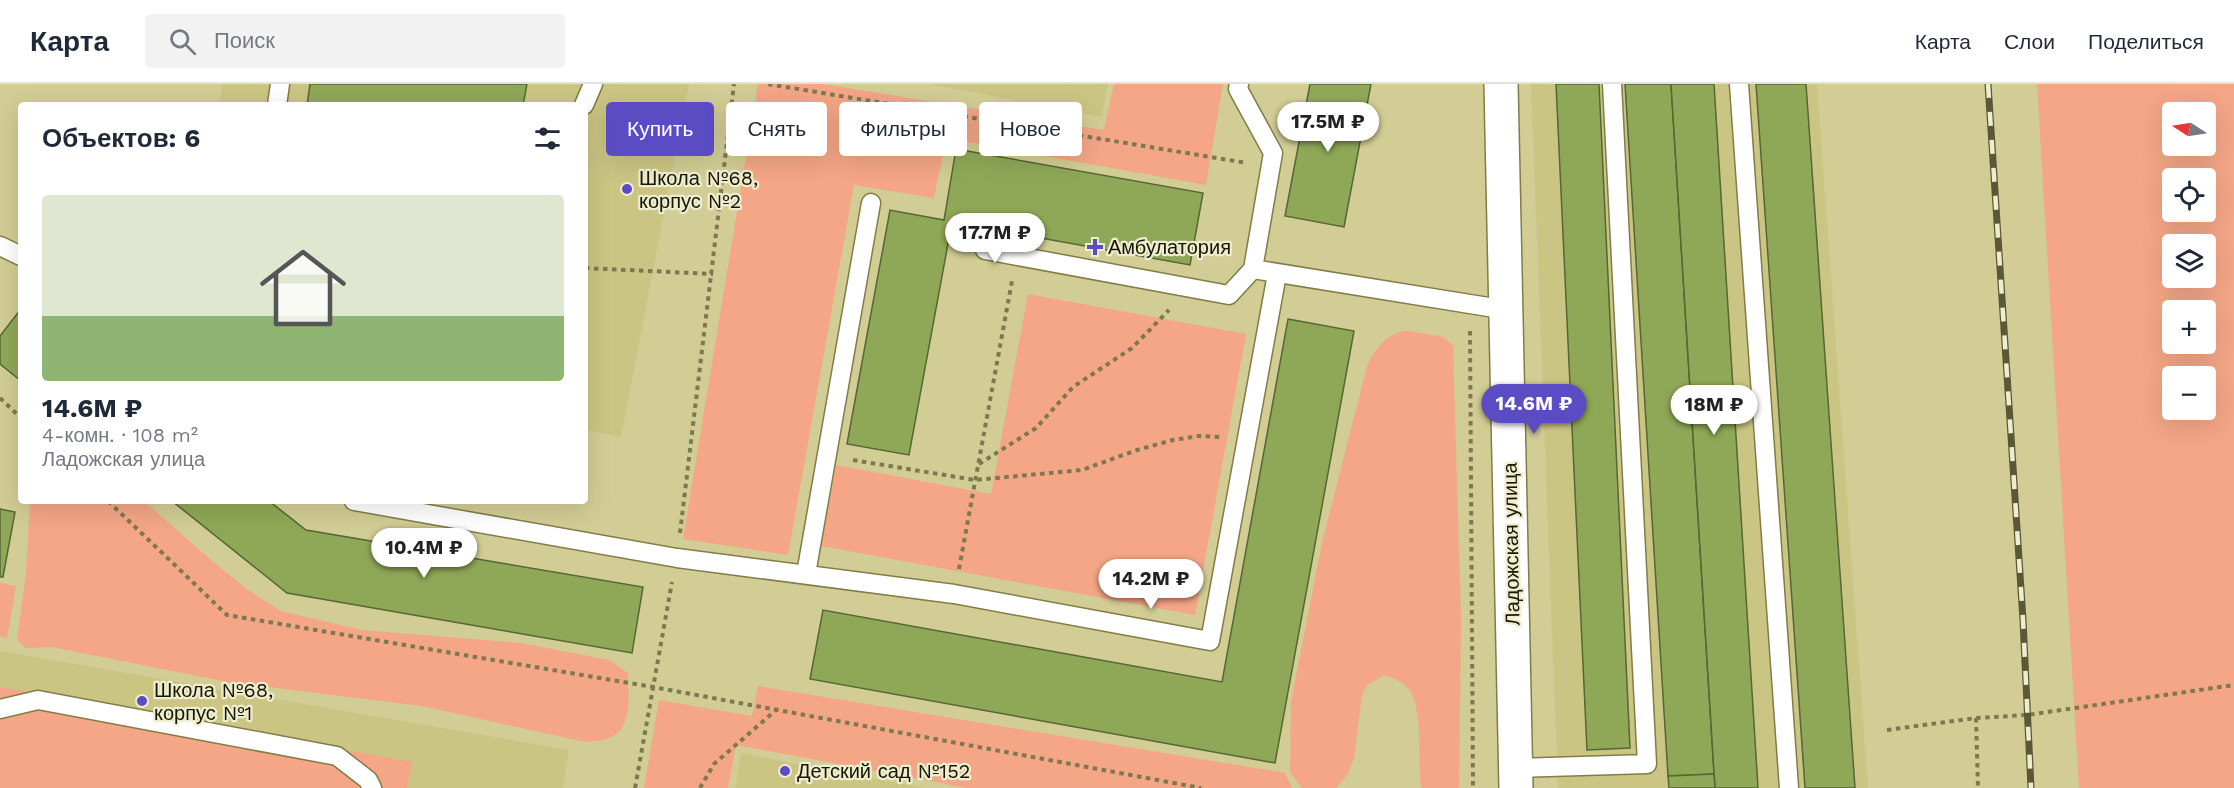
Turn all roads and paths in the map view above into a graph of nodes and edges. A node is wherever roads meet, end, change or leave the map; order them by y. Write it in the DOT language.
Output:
graph roads {
  1 [pos="280,84"];
  2 [pos="594,84"];
  3 [pos="734,84"];
  4 [pos="768,84"];
  5 [pos="1239,84"];
  6 [pos="1501,84"];
  7 [pos="1612,84"];
  8 [pos="1739,84"];
  9 [pos="277,102"];
  10 [pos="585,102"];
  11 [pos="1254,164"];
  12 [pos="871,203"];
  13 [pos="0,246"];
  14 [pos="985,250"];
  15 [pos="18,255"];
  16 [pos="1017,257"];
  17 [pos="588,268"];
  18 [pos="1253,269"];
  19 [pos="713,274"];
  20 [pos="1277,274"];
  21 [pos="1203,291"];
  22 [pos="1470,305"];
  23 [pos="1507,310"];
  24 [pos="0,398"];
  25 [pos="18,415"];
  26 [pos="1246,439"];
  27 [pos="828,456"];
  28 [pos="978,465"];
  29 [pos="975,480"];
  30 [pos="111,504"];
  31 [pos="371,504"];
  32 [pos="677,558"];
  33 [pos="806,574"];
  34 [pos="954,594"];
  35 [pos="2234,685"];
  36 [pos="653,687"];
  37 [pos="0,709"];
  38 [pos="776,710"];
  39 [pos="1976,718"];
  40 [pos="1887,730"];
  41 [pos="1516,778"];
  42 [pos="372,788"];
  43 [pos="635,788"];
  44 [pos="700,788"];
  45 [pos="1201,788"];
  46 [pos="1473,788"];
  47 [pos="1789,788"];
  48 [pos="1978,788"];
  1 -- 9 [label="lane"];
  2 -- 10 [label="lane"];
  3 -- 19 [label="path"];
  4 -- 11 [label="path"];
  5 -- 18 [label="lane"];
  6 -- 23 [label="street, Ладожская улица"];
  7 -- 41 [label="lane"];
  8 -- 47 [label="lane"];
  12 -- 27 [label="lane"];
  13 -- 15 [label="lane"];
  14 -- 16 [label="lane"];
  16 -- 21 [label="lane"];
  16 -- 28 [label="path"];
  17 -- 19 [label="path"];
  18 -- 20 [label="lane"];
  18 -- 21 [label="lane"];
  19 -- 32 [label="path"];
  20 -- 22 [label="lane"];
  20 -- 26 [label="lane"];
  21 -- 28 [label="path"];
  22 -- 23 [label="lane"];
  22 -- 46 [label="path"];
  23 -- 41 [label="street, Ладожская улица"];
  24 -- 25 [label="path"];
  26 -- 29 [label="path"];
  26 -- 34 [label="lane"];
  27 -- 29 [label="path"];
  27 -- 33 [label="lane"];
  28 -- 29 [label="path"];
  29 -- 34 [label="path"];
  30 -- 36 [label="path"];
  31 -- 32 [label="lane"];
  32 -- 33 [label="lane"];
  32 -- 36 [label="path"];
  33 -- 34 [label="lane"];
  35 -- 39 [label="path"];
  36 -- 38 [label="path"];
  36 -- 43 [label="path"];
  37 -- 42 [label="lane"];
  38 -- 44 [label="path"];
  38 -- 45 [label="path"];
  39 -- 40 [label="path"];
  39 -- 48 [label="path"];
}
